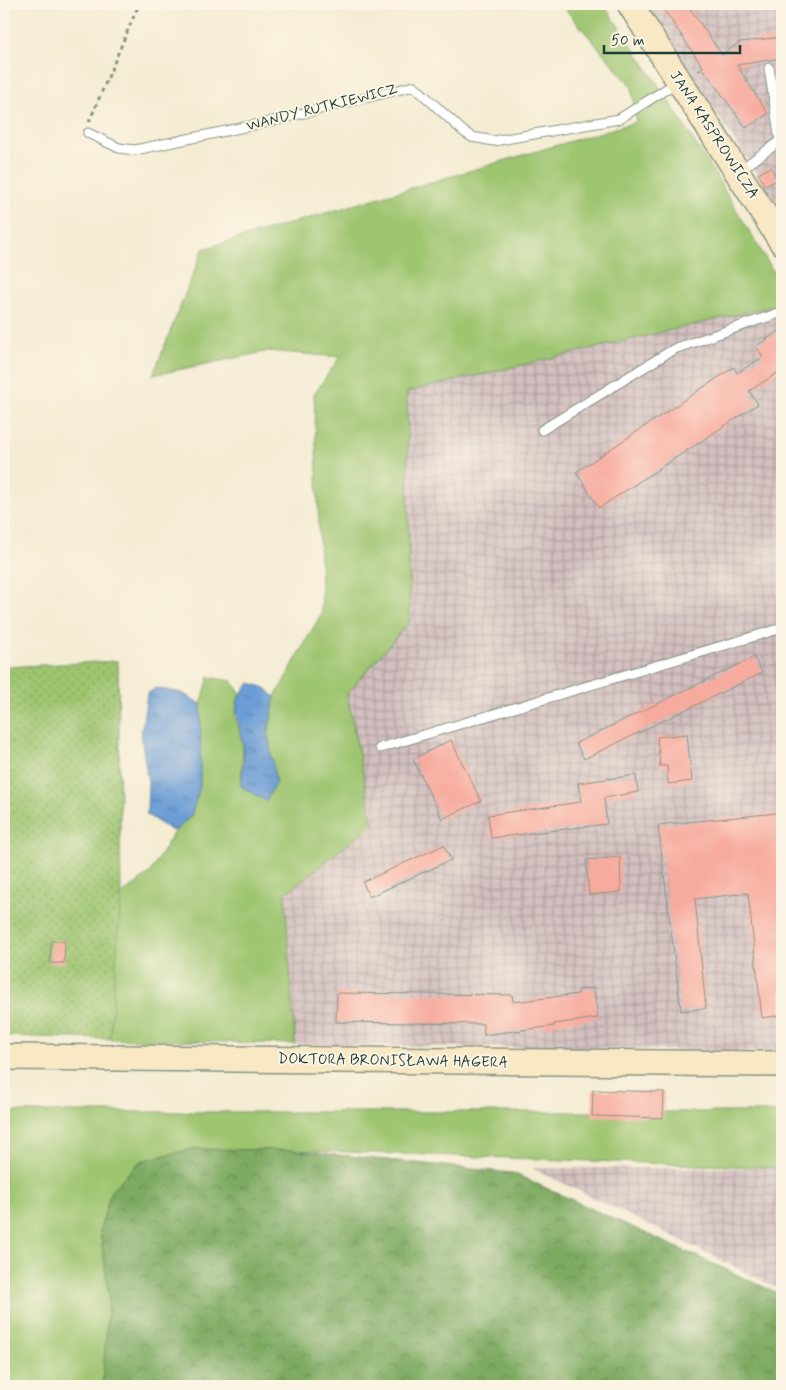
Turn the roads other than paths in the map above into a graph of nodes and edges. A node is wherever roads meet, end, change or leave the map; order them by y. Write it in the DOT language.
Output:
graph roads {
  1 [pos="630,4"];
  2 [pos="768,68"];
  3 [pos="679,81"];
  4 [pos="88,133"];
  5 [pos="738,172"];
  6 [pos="782,242"];
  7 [pos="782,312"];
  8 [pos="542,430"];
  9 [pos="782,628"];
  10 [pos="380,748"];
  11 [pos="4,1057"];
  12 [pos="782,1064"];
  1 -- 3 [label="street, JANA KASPROWICZA"];
  2 -- 5 [label="lane"];
  3 -- 4 [label="lane, WANDY RUTKIEWICZ"];
  3 -- 5 [label="street, JANA KASPROWICZA"];
  5 -- 6 [label="street, JANA KASPROWICZA"];
  7 -- 8 [label="lane"];
  9 -- 10 [label="lane"];
  11 -- 12 [label="street, DOKTORA BRONISŁAWA HAGERA"];
}
